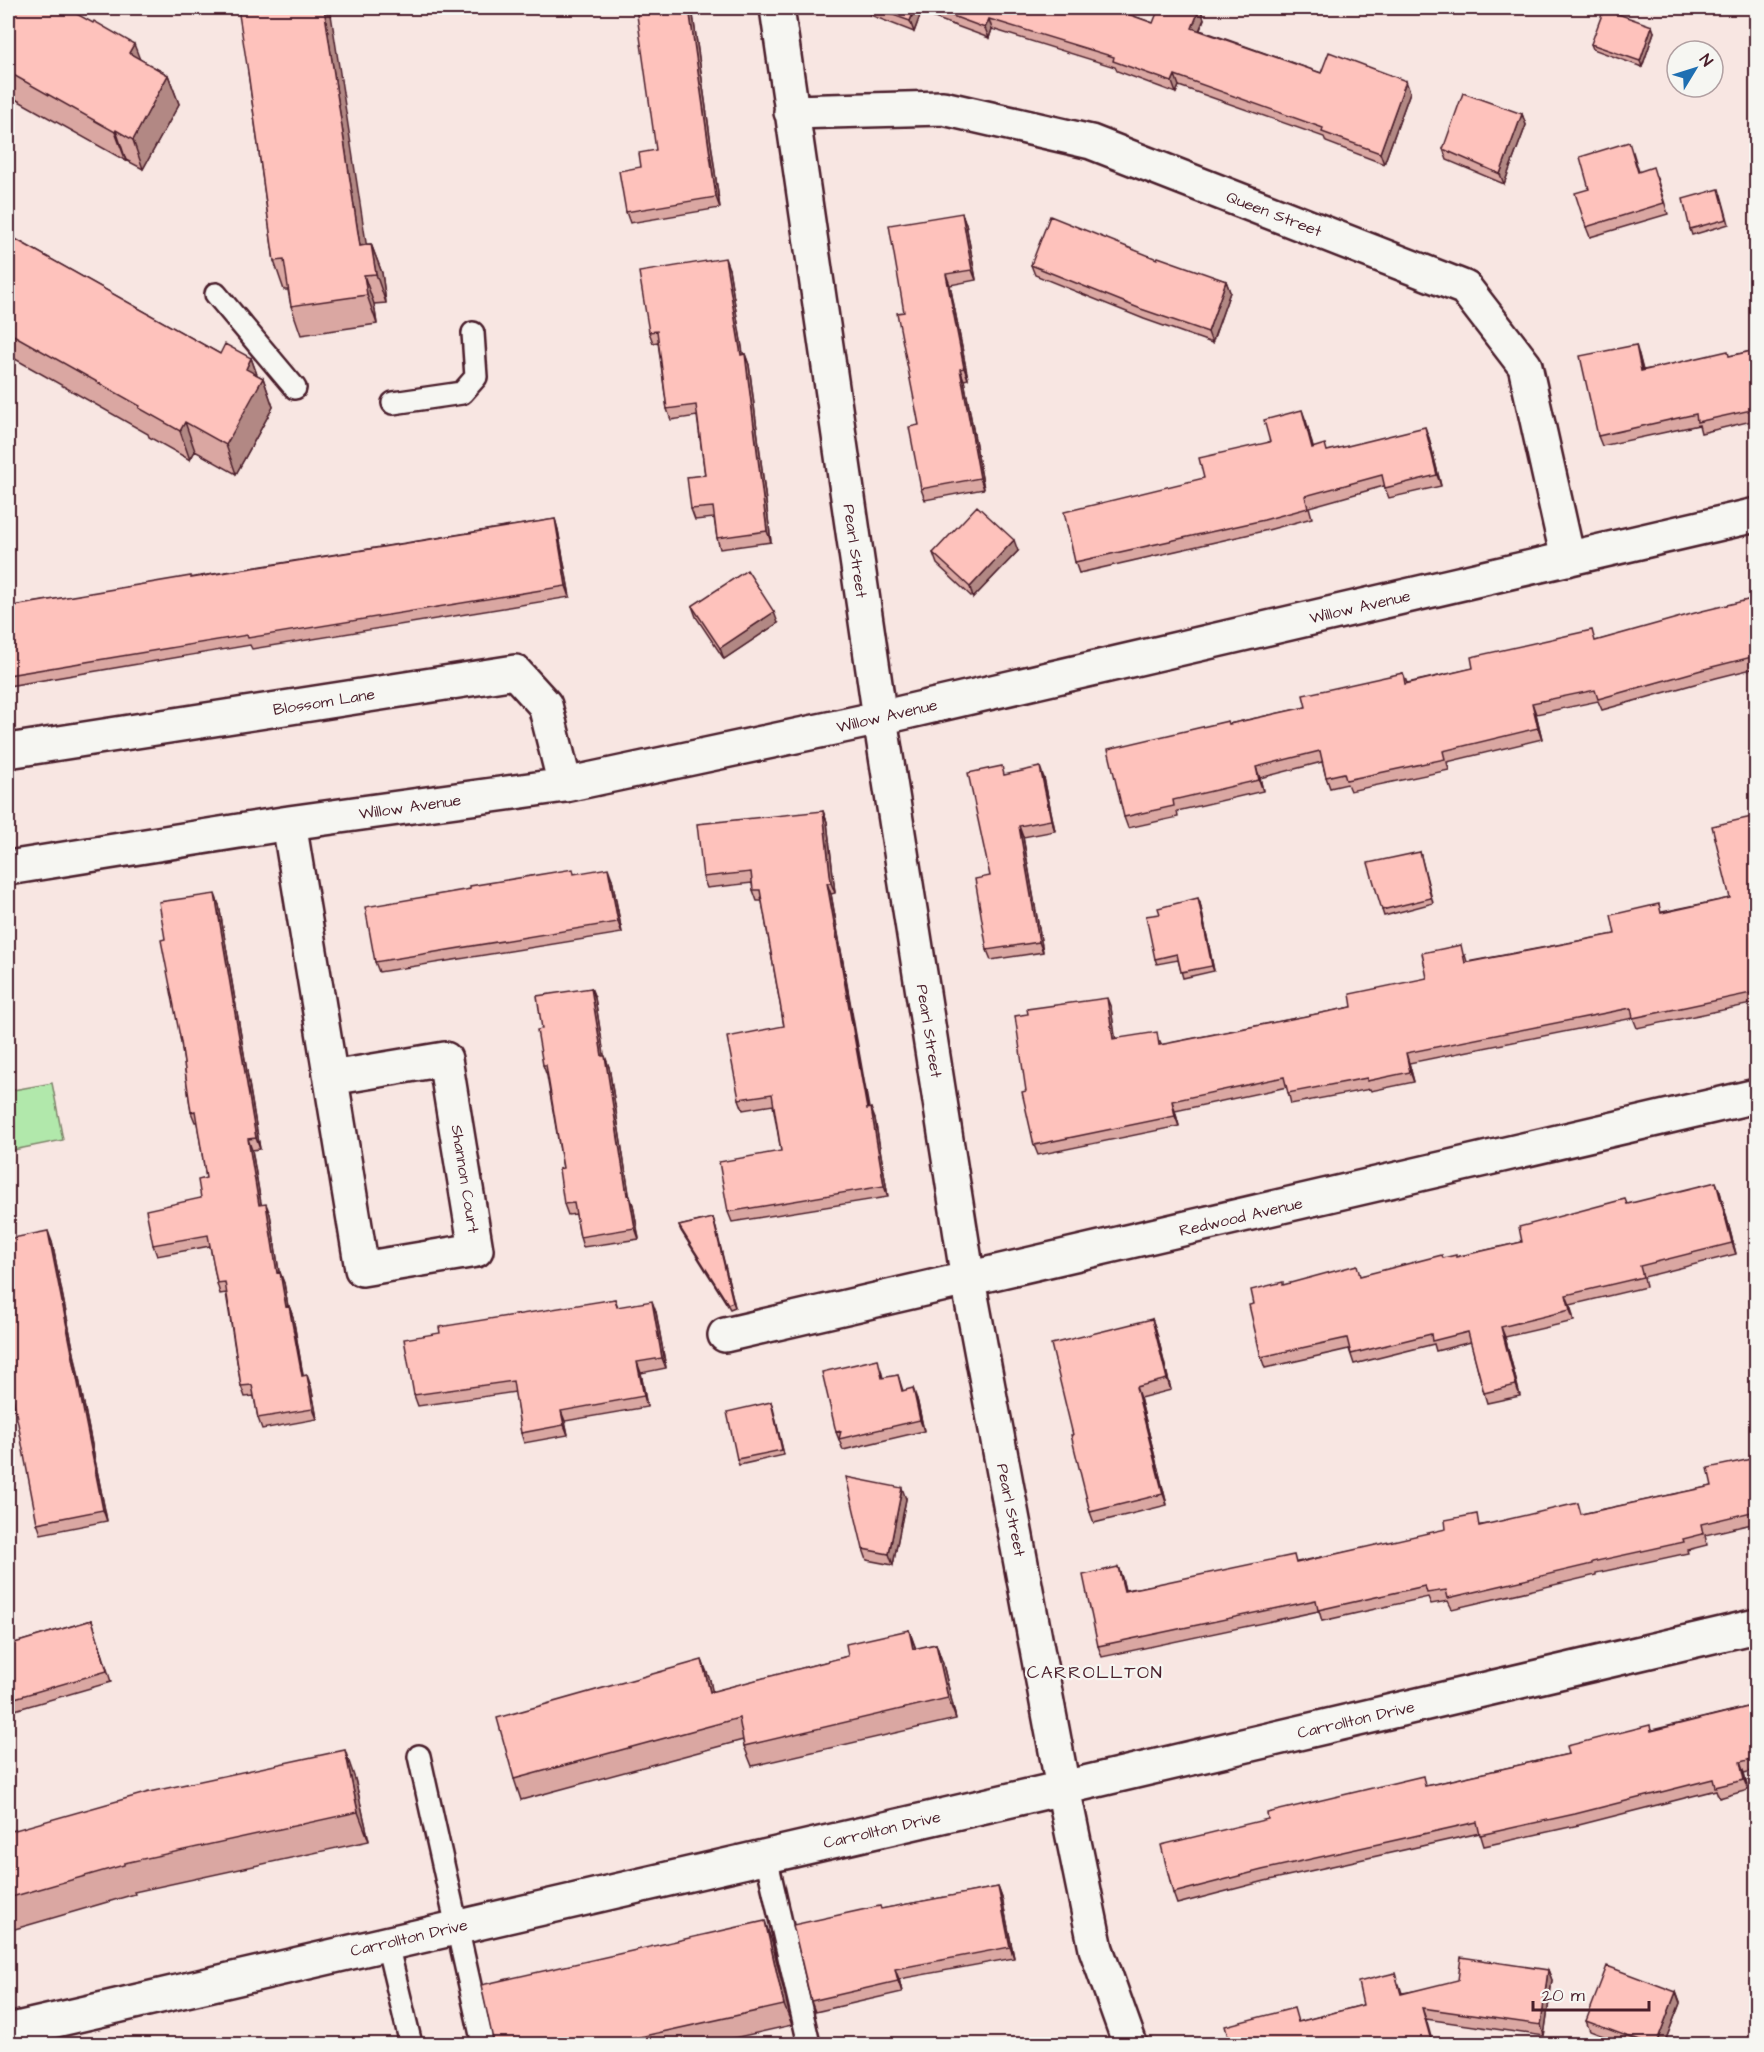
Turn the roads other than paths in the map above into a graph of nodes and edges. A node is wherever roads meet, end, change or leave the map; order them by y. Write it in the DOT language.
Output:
graph roads {
  1 [pos="777,8"];
  2 [pos="791,112"];
  3 [pos="216,294"];
  4 [pos="473,333"];
  5 [pos="295,388"];
  6 [pos="393,402"];
  7 [pos="1756,515"];
  8 [pos="1568,559"];
  9 [pos="880,718"];
  10 [pos="8,751"];
  11 [pos="565,785"];
  12 [pos="289,823"];
  13 [pos="8,868"];
  14 [pos="331,1078"];
  15 [pos="1756,1096"];
  16 [pos="968,1280"];
  17 [pos="725,1335"];
  18 [pos="1756,1626"];
  19 [pos="419,1756"];
  20 [pos="1063,1788"];
  21 [pos="766,1857"];
  22 [pos="458,1926"];
  23 [pos="387,1944"];
  24 [pos="8,2031"];
  25 [pos="411,2044"];
  26 [pos="483,2044"];
  27 [pos="808,2044"];
  28 [pos="1130,2044"];
  1 -- 2 [label="street, Pearl Street"];
  2 -- 8 [label="street, Queen Street"];
  2 -- 9 [label="street, Pearl Street"];
  3 -- 5 [label="lane"];
  4 -- 6 [label="lane"];
  7 -- 8 [label="street, Willow Avenue"];
  8 -- 9 [label="street, Willow Avenue"];
  9 -- 11 [label="street, Willow Avenue"];
  9 -- 16 [label="street, Pearl Street"];
  10 -- 11 [label="street, Blossom Lane"];
  11 -- 12 [label="street, Willow Avenue"];
  12 -- 13 [label="street, Willow Avenue"];
  12 -- 14 [label="street, Shannon Court"];
  14 -- 14 [label="street, Shannon Court"];
  15 -- 16 [label="street, Redwood Avenue"];
  16 -- 17 [label="street, Redwood Avenue"];
  16 -- 20 [label="street, Pearl Street"];
  18 -- 20 [label="street, Carrollton Drive"];
  19 -- 22 [label="lane"];
  20 -- 21 [label="street, Carrollton Drive"];
  20 -- 28 [label="street, Pearl Street"];
  21 -- 22 [label="street, Carrollton Drive"];
  21 -- 27 [label="lane"];
  22 -- 23 [label="street, Carrollton Drive"];
  22 -- 26 [label="lane"];
  23 -- 24 [label="street, Carrollton Drive"];
  23 -- 25 [label="lane"];
}
